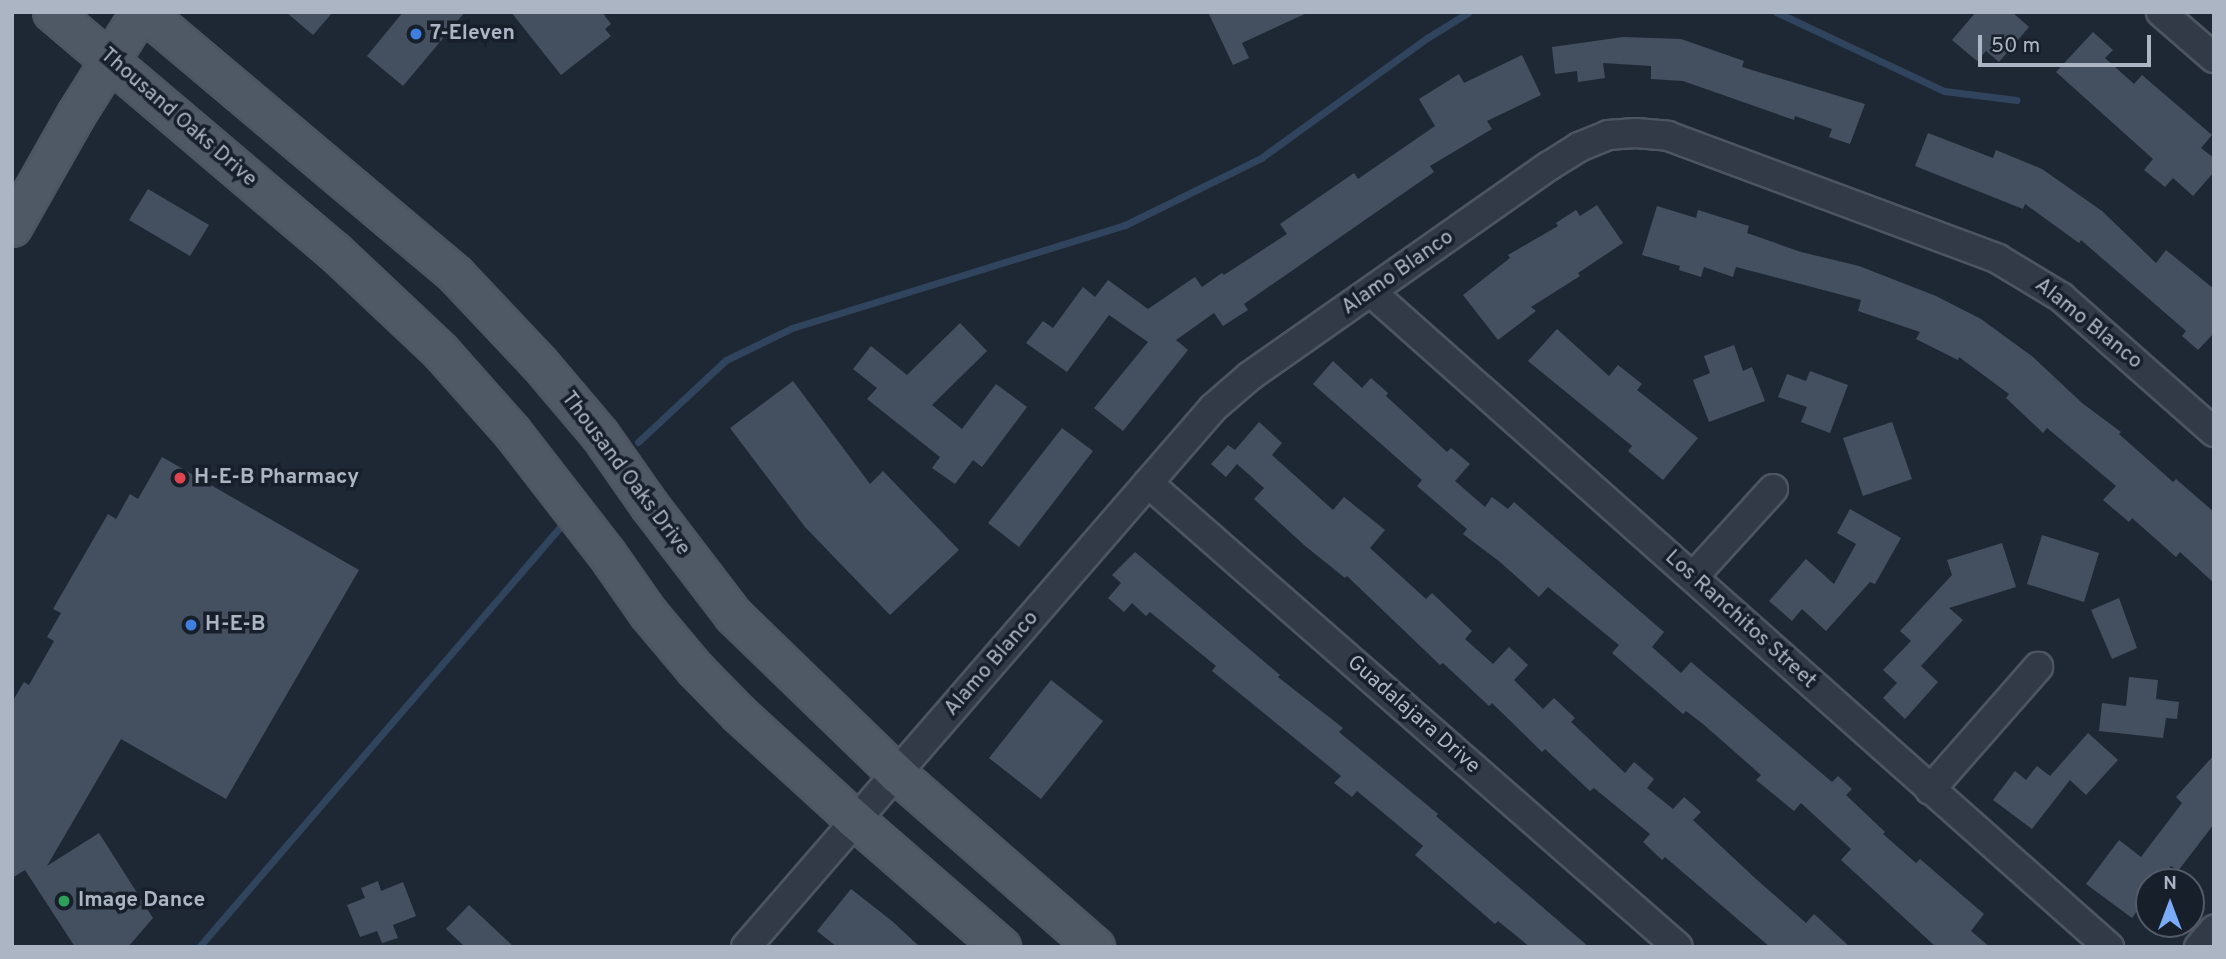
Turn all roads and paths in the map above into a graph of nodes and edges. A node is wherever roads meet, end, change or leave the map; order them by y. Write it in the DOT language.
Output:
graph roads {
  1 [pos="52,12"];
  2 [pos="142,12"];
  3 [pos="2161,12"];
  4 [pos="2214,58"];
  5 [pos="109,59"];
  6 [pos="12,227"];
  7 [pos="1371,292"];
  8 [pos="2214,432"];
  9 [pos="1148,483"];
  10 [pos="1773,489"];
  11 [pos="1693,577"];
  12 [pos="2038,667"];
  13 [pos="897,774"];
  14 [pos="1930,790"];
  15 [pos="853,819"];
  16 [pos="2214,930"];
  17 [pos="760,942"];
  18 [pos="1001,947"];
  19 [pos="1095,947"];
  20 [pos="1678,947"];
  21 [pos="2109,947"];
  22 [pos="2199,947"];
  1 -- 5 [label="main road, Thousand Oaks Drive"];
  2 -- 5 [label="main road"];
  2 -- 13 [label="main road, Thousand Oaks Drive"];
  3 -- 4 [label="street"];
  5 -- 6 [label="main road"];
  5 -- 15 [label="main road, Thousand Oaks Drive"];
  7 -- 8 [label="street, Alamo Blanco"];
  7 -- 9 [label="street, Alamo Blanco"];
  7 -- 11 [label="street, Los Ranchitos Street"];
  9 -- 13 [label="street, Alamo Blanco"];
  9 -- 20 [label="street, Guadalajara Drive"];
  10 -- 11 [label="street"];
  11 -- 14 [label="street, Los Ranchitos Street"];
  12 -- 14 [label="street"];
  13 -- 15 [label="street, Alamo Blanco"];
  13 -- 19 [label="main road, Thousand Oaks Drive"];
  14 -- 21 [label="street, Los Ranchitos Street"];
  15 -- 17 [label="street, Alamo Blanco"];
  15 -- 18 [label="main road, Thousand Oaks Drive"];
  16 -- 22 [label="street"];
}
